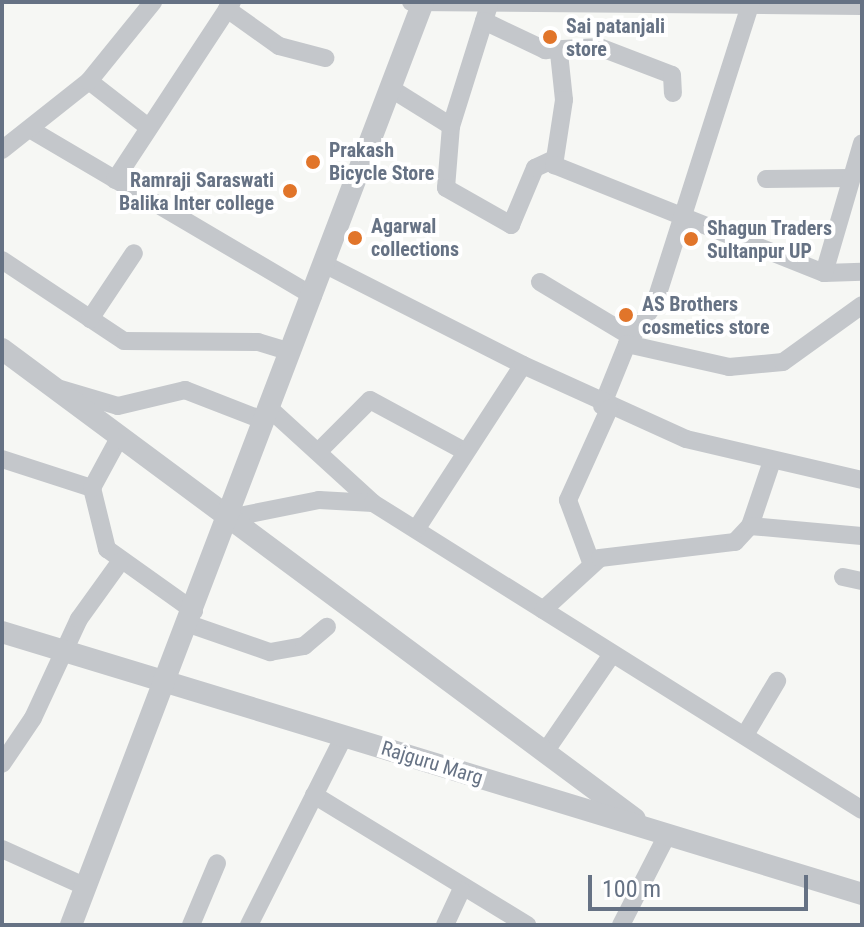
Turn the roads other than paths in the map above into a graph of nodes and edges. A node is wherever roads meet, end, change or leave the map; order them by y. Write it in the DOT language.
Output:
graph roads {
  1 [pos="153,2"];
  2 [pos="421,2"];
  3 [pos="229,5"];
  4 [pos="751,6"];
  5 [pos="862,6"];
  6 [pos="487,13"];
  7 [pos="559,53"];
  8 [pos="325,58"];
  9 [pos="89,81"];
  10 [pos="390,88"];
  11 [pos="673,93"];
  12 [pos="451,126"];
  13 [pos="148,127"];
  14 [pos="33,131"];
  15 [pos="862,143"];
  16 [pos="2,150"];
  17 [pos="552,160"];
  18 [pos="850,178"];
  19 [pos="766,179"];
  20 [pos="115,180"];
  21 [pos="682,218"];
  22 [pos="134,253"];
  23 [pos="2,260"];
  24 [pos="324,264"];
  25 [pos="862,272"];
  26 [pos="824,273"];
  27 [pos="540,282"];
  28 [pos="313,296"];
  29 [pos="862,305"];
  30 [pos="90,319"];
  31 [pos="629,340"];
  32 [pos="2,349"];
  33 [pos="291,352"];
  34 [pos="523,365"];
  35 [pos="58,388"];
  36 [pos="606,408"];
  37 [pos="268,415"];
  38 [pos="119,438"];
  39 [pos="319,451"];
  40 [pos="466,452"];
  41 [pos="2,459"];
  42 [pos="772,461"];
  43 [pos="862,480"];
  44 [pos="92,488"];
  45 [pos="373,503"];
  46 [pos="229,518"];
  47 [pos="750,526"];
  48 [pos="417,528"];
  49 [pos="862,536"];
  50 [pos="120,562"];
  51 [pos="591,562"];
  52 [pos="843,577"];
  53 [pos="862,581"];
  54 [pos="543,610"];
  55 [pos="192,618"];
  56 [pos="327,627"];
  57 [pos="2,632"];
  58 [pos="64,651"];
  59 [pos="612,654"];
  60 [pos="777,681"];
  61 [pos="167,682"];
  62 [pos="745,735"];
  63 [pos="344,736"];
  64 [pos="545,752"];
  65 [pos="2,764"];
  66 [pos="314,795"];
  67 [pos="862,810"];
  68 [pos="658,832"];
  69 [pos="2,849"];
  70 [pos="217,863"];
  71 [pos="84,886"];
  72 [pos="461,890"];
  73 [pos="862,894"];
  74 [pos="71,925"];
  75 [pos="191,925"];
  76 [pos="249,925"];
  77 [pos="445,925"];
  78 [pos="527,925"];
  79 [pos="621,925"];
  1 -- 9 [label="street"];
  2 -- 6 [label="street"];
  2 -- 10 [label="street"];
  3 -- 8 [label="street"];
  3 -- 13 [label="street"];
  4 -- 5 [label="street"];
  4 -- 6 [label="street"];
  4 -- 21 [label="street"];
  6 -- 7 [label="street"];
  6 -- 12 [label="street"];
  7 -- 11 [label="street"];
  7 -- 17 [label="street"];
  9 -- 13 [label="street"];
  9 -- 14 [label="street"];
  10 -- 12 [label="street"];
  10 -- 24 [label="street"];
  12 -- 17 [label="street"];
  13 -- 20 [label="street"];
  14 -- 16 [label="street"];
  14 -- 20 [label="street"];
  15 -- 18 [label="street"];
  17 -- 21 [label="street"];
  18 -- 19 [label="street"];
  18 -- 26 [label="street"];
  20 -- 28 [label="street"];
  21 -- 26 [label="street"];
  21 -- 31 [label="street"];
  22 -- 30 [label="street"];
  23 -- 30 [label="street"];
  24 -- 28 [label="street"];
  24 -- 34 [label="street"];
  25 -- 26 [label="street"];
  27 -- 31 [label="street"];
  28 -- 33 [label="street"];
  29 -- 31 [label="street"];
  30 -- 33 [label="street"];
  31 -- 36 [label="street"];
  32 -- 35 [label="street"];
  33 -- 37 [label="street"];
  34 -- 36 [label="street"];
  34 -- 40 [label="street"];
  35 -- 37 [label="street"];
  35 -- 38 [label="street"];
  36 -- 42 [label="street"];
  36 -- 51 [label="street"];
  37 -- 39 [label="street"];
  37 -- 46 [label="street"];
  38 -- 44 [label="street"];
  38 -- 46 [label="street"];
  39 -- 40 [label="street"];
  39 -- 45 [label="street"];
  40 -- 48 [label="street"];
  41 -- 44 [label="street"];
  42 -- 43 [label="street"];
  42 -- 47 [label="street"];
  44 -- 50 [label="street"];
  45 -- 46 [label="street"];
  45 -- 48 [label="street"];
  46 -- 55 [label="street"];
  46 -- 64 [label="street"];
  47 -- 49 [label="street"];
  47 -- 51 [label="street"];
  48 -- 54 [label="street"];
  50 -- 55 [label="street"];
  50 -- 58 [label="street"];
  51 -- 54 [label="street"];
  52 -- 53 [label="street"];
  54 -- 59 [label="street"];
  55 -- 56 [label="street"];
  55 -- 61 [label="street"];
  57 -- 58 [label="street, Rajguru Marg"];
  58 -- 61 [label="street, Rajguru Marg"];
  58 -- 65 [label="street"];
  59 -- 62 [label="street"];
  59 -- 64 [label="street"];
  60 -- 62 [label="street"];
  61 -- 63 [label="street, Rajguru Marg"];
  61 -- 71 [label="street"];
  62 -- 67 [label="street"];
  63 -- 66 [label="street"];
  63 -- 68 [label="street, Rajguru Marg"];
  64 -- 68 [label="street"];
  66 -- 72 [label="street"];
  66 -- 76 [label="street"];
  68 -- 73 [label="street, Rajguru Marg"];
  68 -- 79 [label="street"];
  69 -- 71 [label="street"];
  70 -- 75 [label="street"];
  71 -- 74 [label="street"];
  72 -- 77 [label="street"];
  72 -- 78 [label="street"];
}
